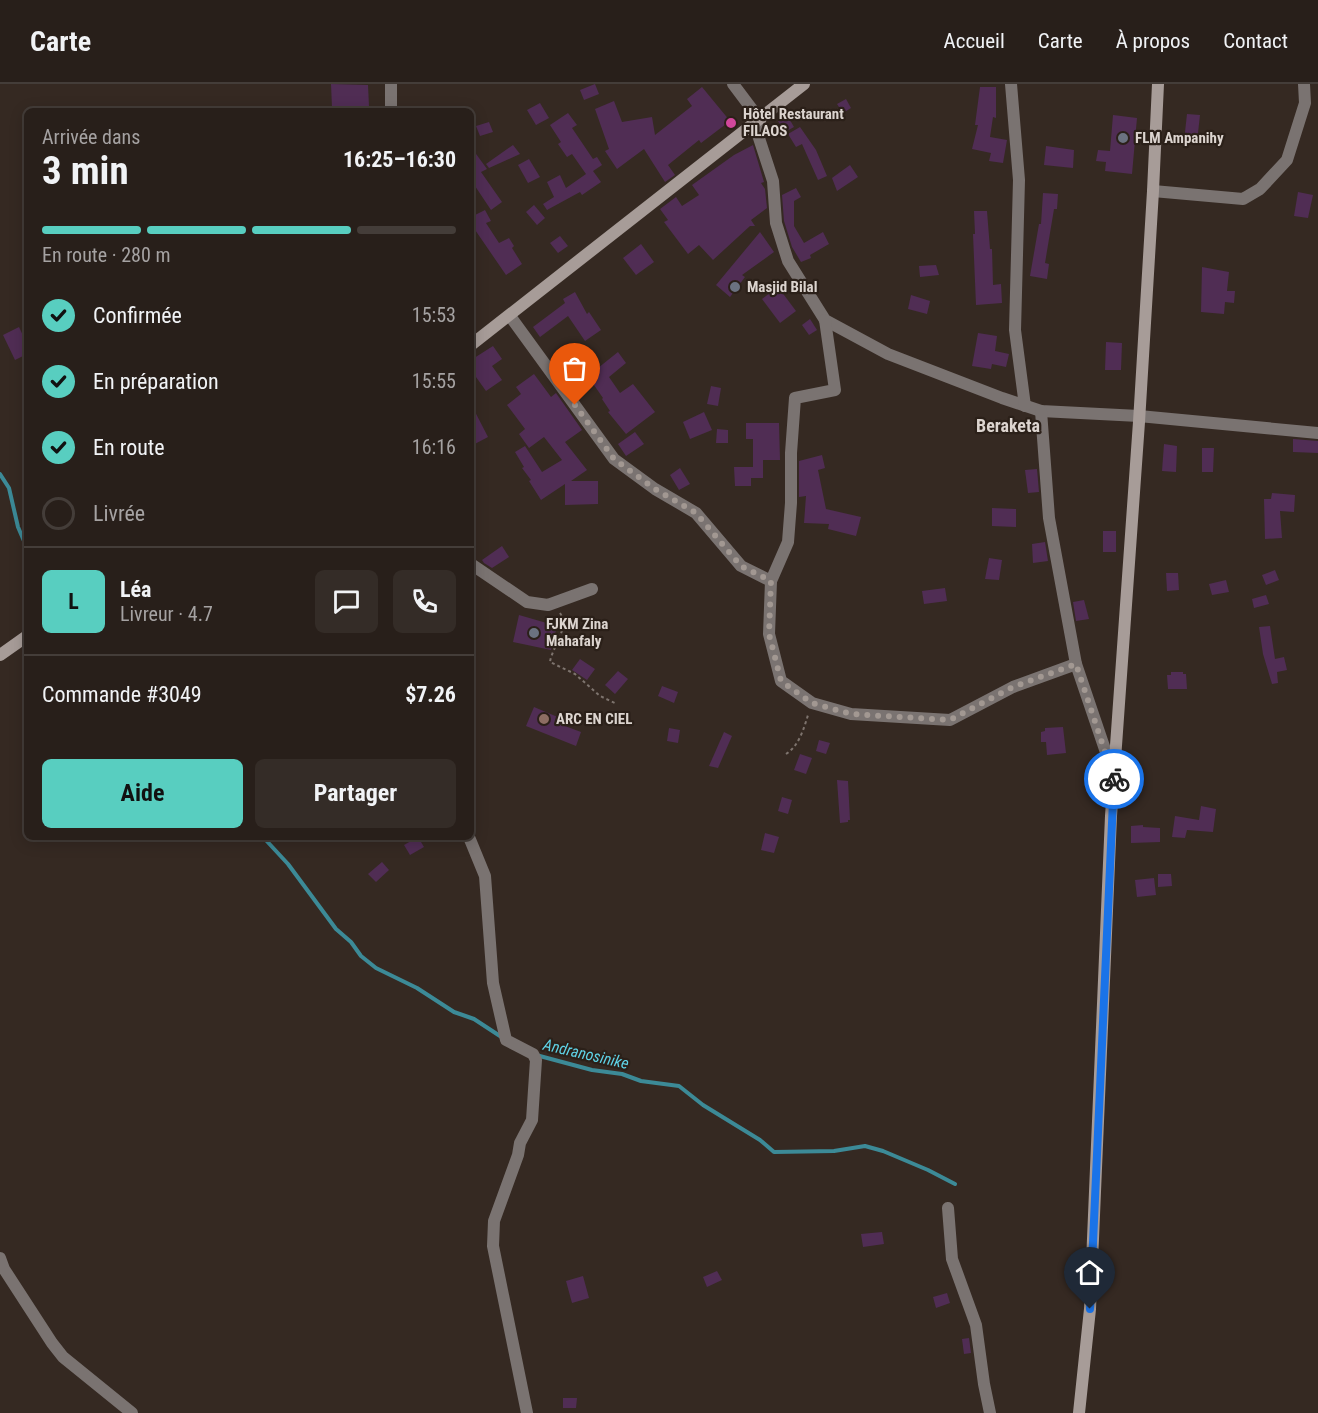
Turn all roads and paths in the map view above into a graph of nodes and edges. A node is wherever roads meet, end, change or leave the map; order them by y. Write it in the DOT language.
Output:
graph roads {
  1 [pos="391,84"];
  2 [pos="804,84"];
  3 [pos="1011,84"];
  4 [pos="1158,84"];
  5 [pos="1304,84"];
  6 [pos="737,86"];
  7 [pos="391,108"];
  8 [pos="760,120"];
  9 [pos="1153,191"];
  10 [pos="510,316"];
  11 [pos="825,320"];
  12 [pos="474,343"];
  13 [pos="1025,406"];
  14 [pos="1041,411"];
  15 [pos="1139,416"];
  16 [pos="1318,433"];
  17 [pos="474,566"];
  18 [pos="771,581"];
  19 [pos="592,589"];
  20 [pos="548,605"];
  21 [pos="24,638"];
  22 [pos="1,652"];
  23 [pos="1076,664"];
  24 [pos="812,703"];
  25 [pos="617,704"];
  26 [pos="786,754"];
  27 [pos="1114,777"];
  28 [pos="470,840"];
  29 [pos="948,1208"];
  30 [pos="0,1258"];
  31 [pos="132,1413"];
  32 [pos="527,1413"];
  33 [pos="990,1413"];
  34 [pos="1079,1413"];
  1 -- 7 [label="street"];
  2 -- 8 [label="street"];
  3 -- 13 [label="street"];
  4 -- 9 [label="street"];
  5 -- 9 [label="street"];
  6 -- 8 [label="street"];
  8 -- 10 [label="street"];
  8 -- 11 [label="street"];
  9 -- 15 [label="street"];
  10 -- 12 [label="street"];
  10 -- 18 [label="street"];
  11 -- 13 [label="street"];
  11 -- 18 [label="street"];
  13 -- 14 [label="street"];
  14 -- 15 [label="street"];
  14 -- 23 [label="street"];
  15 -- 16 [label="street"];
  15 -- 27 [label="street"];
  17 -- 20 [label="street"];
  18 -- 24 [label="street"];
  19 -- 20 [label="street"];
  20 -- 25 [label="path"];
  21 -- 22 [label="street"];
  23 -- 24 [label="street"];
  23 -- 27 [label="street"];
  24 -- 26 [label="path"];
  27 -- 34 [label="street"];
  28 -- 32 [label="street"];
  29 -- 33 [label="street"];
  30 -- 31 [label="street"];
}
